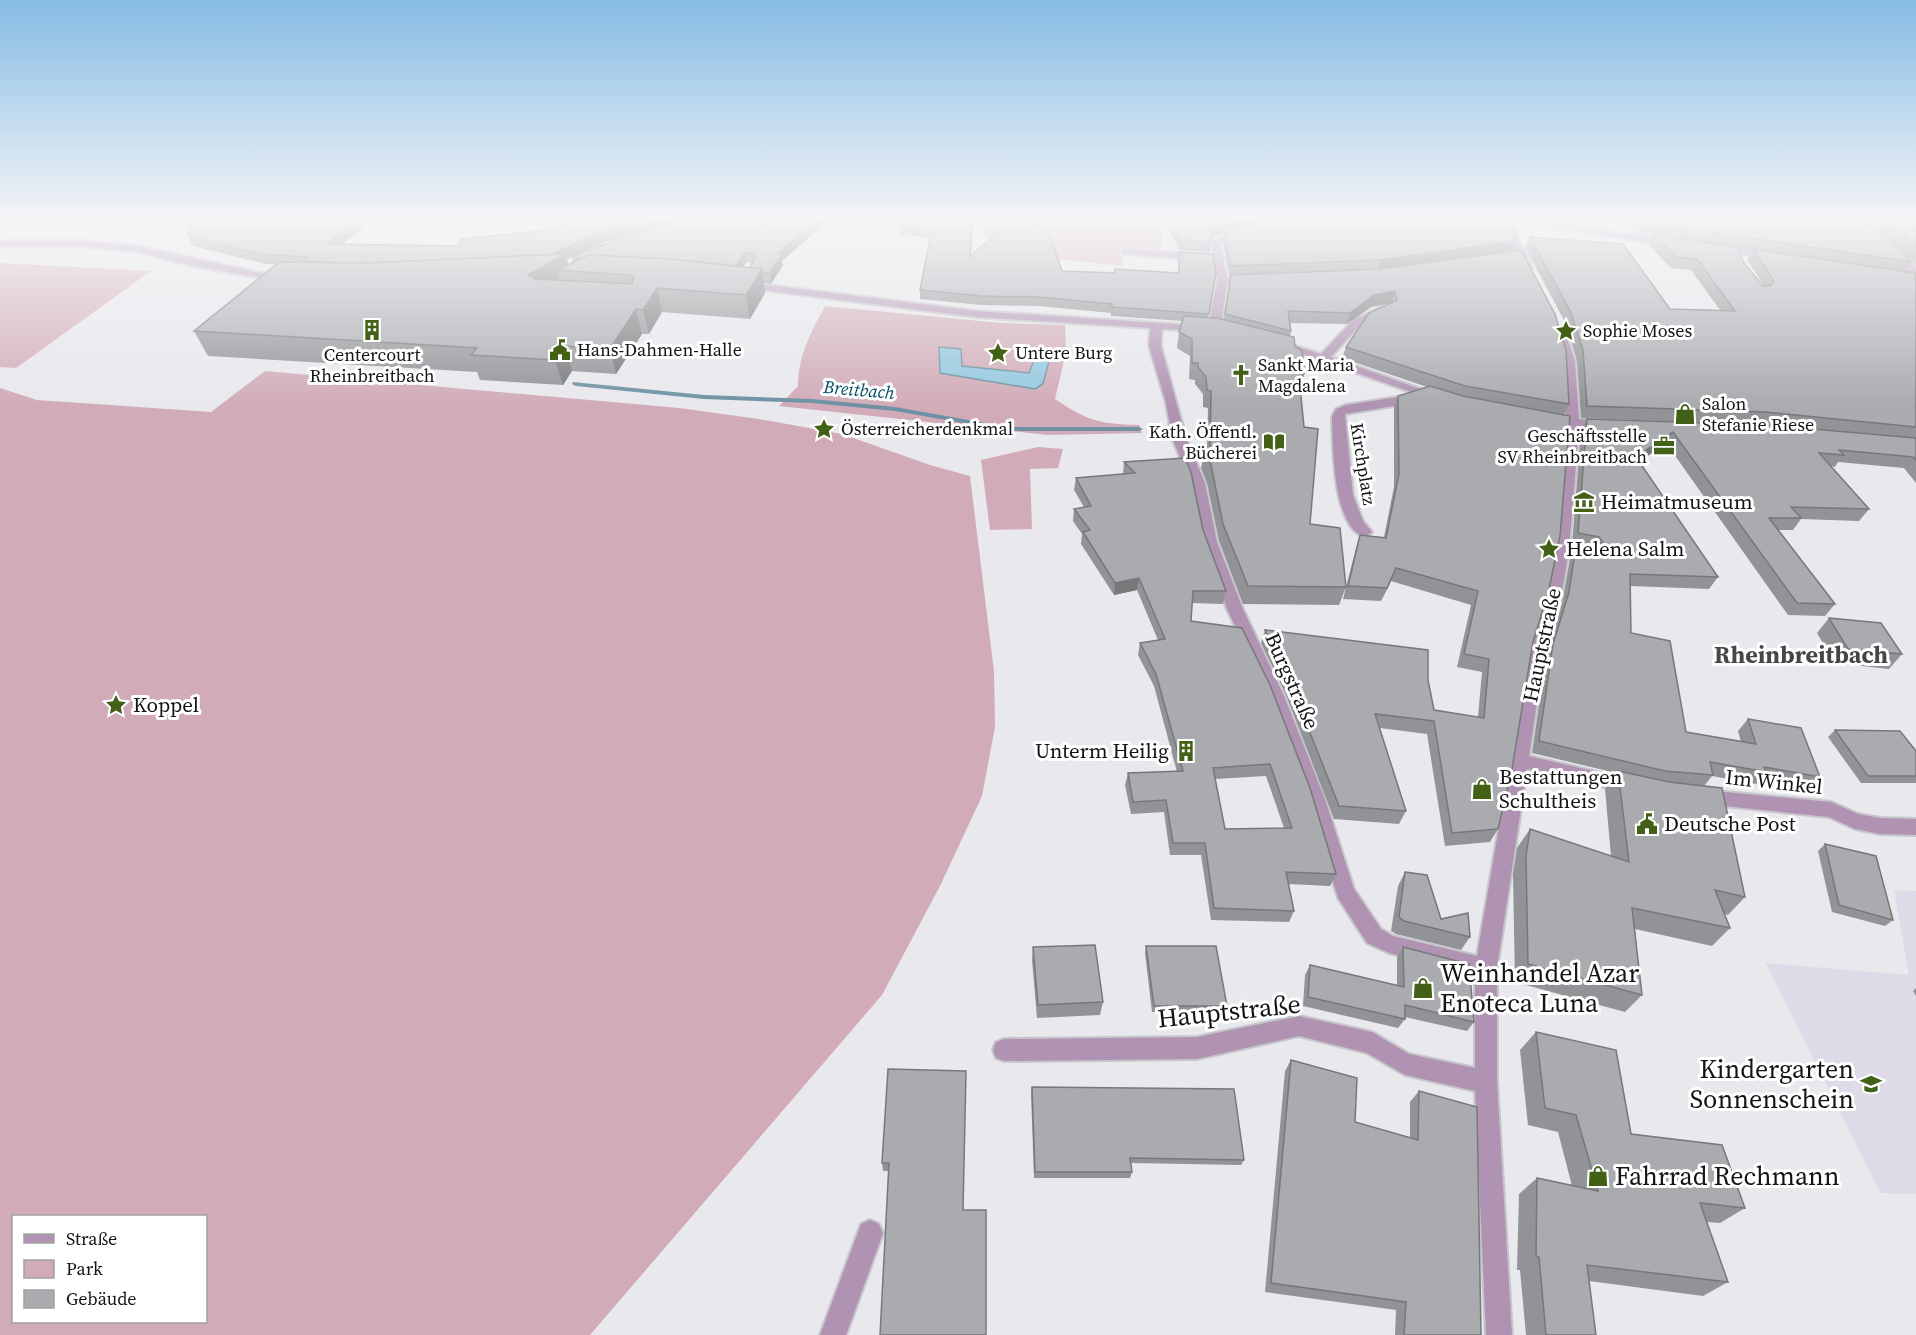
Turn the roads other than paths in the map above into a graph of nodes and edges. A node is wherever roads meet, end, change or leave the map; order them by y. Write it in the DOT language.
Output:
graph roads {
  1 [pos="740,281"];
  2 [pos="1222,281"];
  3 [pos="1912,281"];
  4 [pos="1916,298"];
  5 [pos="1388,307"];
  6 [pos="1156,325"];
  7 [pos="1558,325"];
  8 [pos="1275,343"];
  9 [pos="1323,359"];
  10 [pos="1422,393"];
  11 [pos="1449,401"];
  12 [pos="1531,417"];
  13 [pos="1573,424"];
  14 [pos="1619,426"];
  15 [pos="1365,532"];
  16 [pos="1521,761"];
  17 [pos="1655,792"];
  18 [pos="1690,796"];
  19 [pos="1916,827"];
  20 [pos="1486,968"];
  21 [pos="1004,1050"];
  22 [pos="1486,1082"];
  23 [pos="870,1233"];
  24 [pos="833,1335"];
  25 [pos="1499,1335"];
  1 -- 6 [label="street"];
  2 -- 6 [label="street"];
  3 -- 4 [label="street"];
  5 -- 9 [label="street"];
  6 -- 20 [label="street, Burgstraße"];
  7 -- 13 [label="street, Hauptstraße"];
  8 -- 9 [label="street"];
  9 -- 10 [label="street"];
  10 -- 11 [label="street"];
  10 -- 15 [label="street, Kirchplatz"];
  12 -- 13 [label="street"];
  13 -- 14 [label="street"];
  13 -- 16 [label="street, Hauptstraße"];
  16 -- 17 [label="street"];
  16 -- 20 [label="street, Hauptstraße"];
  18 -- 19 [label="street, Im Winkel"];
  20 -- 22 [label="street, Hauptstraße"];
  21 -- 22 [label="street, Hauptstraße"];
  22 -- 25 [label="street, Hauptstraße"];
  23 -- 24 [label="street"];
}
